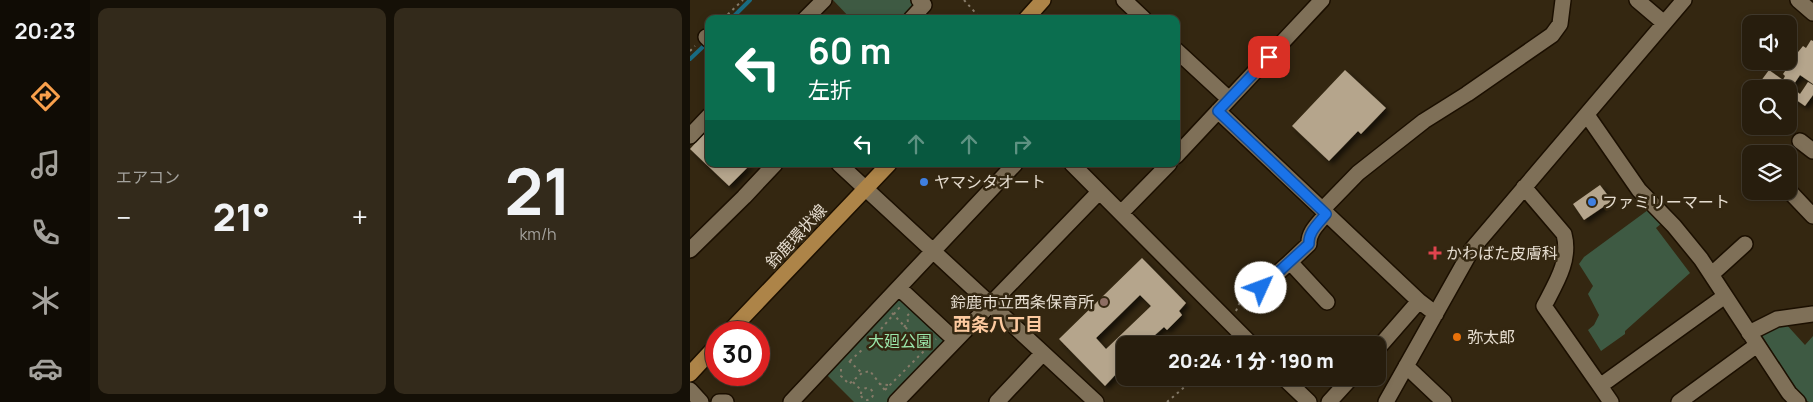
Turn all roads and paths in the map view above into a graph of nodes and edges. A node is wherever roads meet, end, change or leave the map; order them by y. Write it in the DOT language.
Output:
graph roads {
  1 [pos="743,0"];
  2 [pos="824,0"];
  3 [pos="919,0"];
  4 [pos="964,0"];
  5 [pos="1043,0"];
  6 [pos="1124,0"];
  7 [pos="1322,0"];
  8 [pos="1562,0"];
  9 [pos="1637,0"];
  10 [pos="1684,0"];
  11 [pos="1798,0"];
  12 [pos="1813,13"];
  13 [pos="728,15"];
  14 [pos="809,15"];
  15 [pos="915,15"];
  16 [pos="977,15"];
  17 [pos="1030,15"];
  18 [pos="1140,15"];
  19 [pos="1664,23"];
  20 [pos="1180,54"];
  21 [pos="1229,99"];
  22 [pos="1218,111"];
  23 [pos="1587,114"];
  24 [pos="705,120"];
  25 [pos="690,136"];
  26 [pos="1800,141"];
  27 [pos="1813,151"];
  28 [pos="1180,152"];
  29 [pos="772,167"];
  30 [pos="842,167"];
  31 [pos="886,167"];
  32 [pos="1012,167"];
  33 [pos="1075,167"];
  34 [pos="1166,167"];
  35 [pos="1524,187"];
  36 [pos="865,189"];
  37 [pos="1099,192"];
  38 [pos="1797,199"];
  39 [pos="1324,212"];
  40 [pos="1121,213"];
  41 [pos="1813,216"];
  42 [pos="1745,244"];
  43 [pos="690,250"];
  44 [pos="933,252"];
  45 [pos="1290,262"];
  46 [pos="1712,274"];
  47 [pos="899,288"];
  48 [pos="1261,288"];
  49 [pos="1725,296"];
  50 [pos="1419,301"];
  51 [pos="1328,302"];
  52 [pos="990,304"];
  53 [pos="891,311"];
  54 [pos="1436,314"];
  55 [pos="1813,314"];
  56 [pos="739,321"];
  57 [pos="1243,336"];
  58 [pos="1386,339"];
  59 [pos="1753,339"];
  60 [pos="936,340"];
  61 [pos="955,340"];
  62 [pos="920,343"];
  63 [pos="931,344"];
  64 [pos="864,348"];
  65 [pos="926,349"];
  66 [pos="1043,353"];
  67 [pos="705,358"];
  68 [pos="850,361"];
  69 [pos="1406,366"];
  70 [pos="862,373"];
  71 [pos="690,374"];
  72 [pos="853,382"];
  73 [pos="879,384"];
  74 [pos="890,385"];
  75 [pos="1186,386"];
  76 [pos="1292,386"];
  77 [pos="1344,386"];
  78 [pos="690,390"];
  79 [pos="885,390"];
  80 [pos="862,391"];
  81 [pos="1605,396"];
  82 [pos="1788,399"];
  83 [pos="869,401"];
  84 [pos="892,401"];
  85 [pos="701,402"];
  86 [pos="719,402"];
  87 [pos="726,402"];
  88 [pos="790,402"];
  89 [pos="997,402"];
  90 [pos="1096,402"];
  91 [pos="1167,402"];
  92 [pos="1309,402"];
  93 [pos="1329,402"];
  94 [pos="1386,402"];
  95 [pos="1444,402"];
  96 [pos="1679,402"];
  1 -- 13 [label="path"];
  2 -- 14 [label="street"];
  3 -- 15 [label="street"];
  4 -- 16 [label="path"];
  5 -- 17 [label="main road"];
  6 -- 18 [label="street"];
  7 -- 21 [label="street"];
  8 -- 39 [label="street"];
  9 -- 19 [label="street"];
  10 -- 19 [label="street"];
  11 -- 12 [label="street"];
  19 -- 23 [label="street"];
  20 -- 21 [label="street"];
  21 -- 22 [label="street"];
  22 -- 28 [label="street"];
  22 -- 39 [label="street"];
  23 -- 35 [label="street"];
  23 -- 46 [label="street"];
  24 -- 25 [label="street"];
  26 -- 27 [label="street"];
  29 -- 43 [label="street"];
  30 -- 36 [label="street"];
  31 -- 36 [label="main road, 鈴鹿環状線"];
  32 -- 44 [label="street"];
  33 -- 37 [label="street"];
  34 -- 40 [label="street"];
  35 -- 54 [label="street"];
  35 -- 81 [label="street"];
  36 -- 44 [label="street"];
  36 -- 56 [label="main road, 鈴鹿環状線"];
  37 -- 40 [label="street"];
  37 -- 52 [label="street"];
  38 -- 41 [label="street"];
  39 -- 45 [label="street"];
  39 -- 50 [label="street"];
  40 -- 57 [label="street"];
  42 -- 46 [label="street"];
  44 -- 47 [label="street"];
  44 -- 52 [label="street"];
  45 -- 48 [label="street"];
  45 -- 51 [label="street"];
  46 -- 49 [label="street"];
  47 -- 61 [label="street"];
  47 -- 88 [label="street"];
  49 -- 59 [label="street"];
  49 -- 81 [label="street"];
  50 -- 54 [label="street"];
  50 -- 58 [label="street"];
  52 -- 61 [label="street"];
  52 -- 66 [label="street"];
  53 -- 62 [label="path"];
  54 -- 69 [label="street"];
  55 -- 59 [label="street"];
  59 -- 82 [label="street"];
  59 -- 96 [label="street"];
  60 -- 63 [label="path"];
  61 -- 84 [label="street"];
  62 -- 63 [label="path"];
  62 -- 65 [label="path"];
  63 -- 65 [label="path"];
  64 -- 68 [label="path"];
  65 -- 74 [label="path"];
  66 -- 89 [label="street"];
  66 -- 90 [label="street"];
  67 -- 71 [label="main road"];
  68 -- 70 [label="path"];
  68 -- 72 [label="path"];
  69 -- 94 [label="street"];
  69 -- 95 [label="street"];
  70 -- 72 [label="path"];
  70 -- 73 [label="path"];
  72 -- 80 [label="path"];
  73 -- 74 [label="path"];
  73 -- 79 [label="path"];
  74 -- 79 [label="path"];
  75 -- 91 [label="path"];
  76 -- 92 [label="street"];
  77 -- 93 [label="street"];
  78 -- 85 [label="street"];
  79 -- 84 [label="path"];
  80 -- 83 [label="path"];
  80 -- 83 [label="path"];
  86 -- 87 [label="street"];
}
